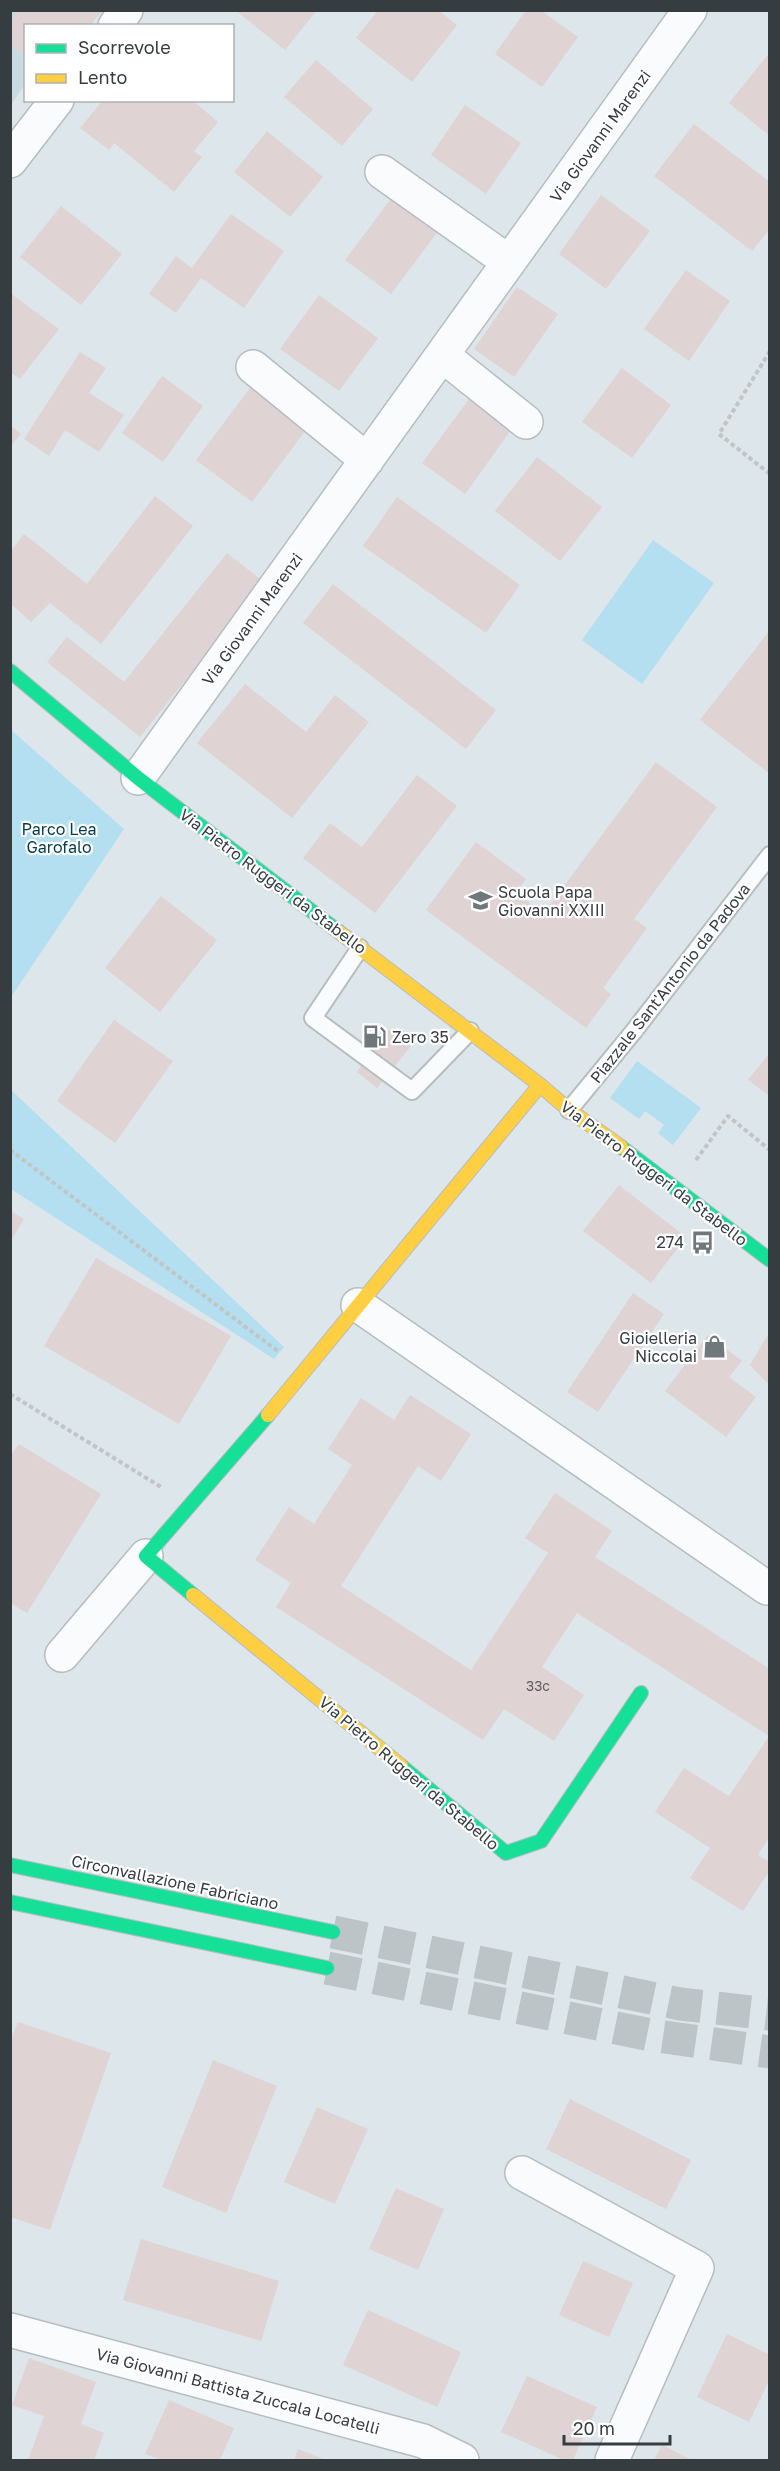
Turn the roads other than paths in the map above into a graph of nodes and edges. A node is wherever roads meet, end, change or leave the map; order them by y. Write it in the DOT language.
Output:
graph roads {
  1 [pos="126,10"];
  2 [pos="690,10"];
  3 [pos="116,24"];
  4 [pos="55,102"];
  5 [pos="10,161"];
  6 [pos="382,172"];
  7 [pos="509,262"];
  8 [pos="442,355"];
  9 [pos="253,367"];
  10 [pos="526,422"];
  11 [pos="367,460"];
  12 [pos="10,670"];
  13 [pos="138,778"];
  14 [pos="770,855"];
  15 [pos="360,948"];
  16 [pos="470,1031"];
  17 [pos="540,1084"];
  18 [pos="569,1110"];
  19 [pos="770,1260"];
  20 [pos="358,1305"];
  21 [pos="146,1556"];
  22 [pos="766,1588"];
  23 [pos="62,1655"];
  24 [pos="641,1693"];
  25 [pos="10,1865"];
  26 [pos="10,1902"];
  27 [pos="333,1932"];
  28 [pos="327,1968"];
  29 [pos="522,2173"];
  30 [pos="10,2330"];
  31 [pos="462,2460"];
  32 [pos="612,2460"];
  1 -- 3 [label="street"];
  2 -- 7 [label="street, Via Giovanni Marenzi"];
  4 -- 5 [label="street"];
  6 -- 7 [label="street"];
  7 -- 8 [label="street, Via Giovanni Marenzi"];
  8 -- 10 [label="street"];
  8 -- 11 [label="street, Via Giovanni Marenzi"];
  9 -- 11 [label="street"];
  11 -- 13 [label="street, Via Giovanni Marenzi"];
  12 -- 13 [label="main road, Via Pietro Ruggeri da Stabello"];
  13 -- 15 [label="main road, Via Pietro Ruggeri da Stabello"];
  14 -- 18 [label="lane, Piazzale Sant'Antonio da Padova"];
  15 -- 16 [label="main road, Via Pietro Ruggeri da Stabello"];
  15 -- 16 [label="lane"];
  16 -- 17 [label="main road, Via Pietro Ruggeri da Stabello"];
  17 -- 18 [label="main road, Via Pietro Ruggeri da Stabello"];
  17 -- 20 [label="main road"];
  18 -- 19 [label="main road, Via Pietro Ruggeri da Stabello"];
  20 -- 21 [label="main road"];
  20 -- 22 [label="street"];
  21 -- 23 [label="street"];
  21 -- 24 [label="main road, Via Pietro Ruggeri da Stabello"];
  25 -- 27 [label="main road, Circonvallazione Fabriciano"];
  26 -- 28 [label="main road"];
  29 -- 32 [label="street"];
  30 -- 31 [label="street, Via Giovanni Battista Zuccala Locatelli"];
}
